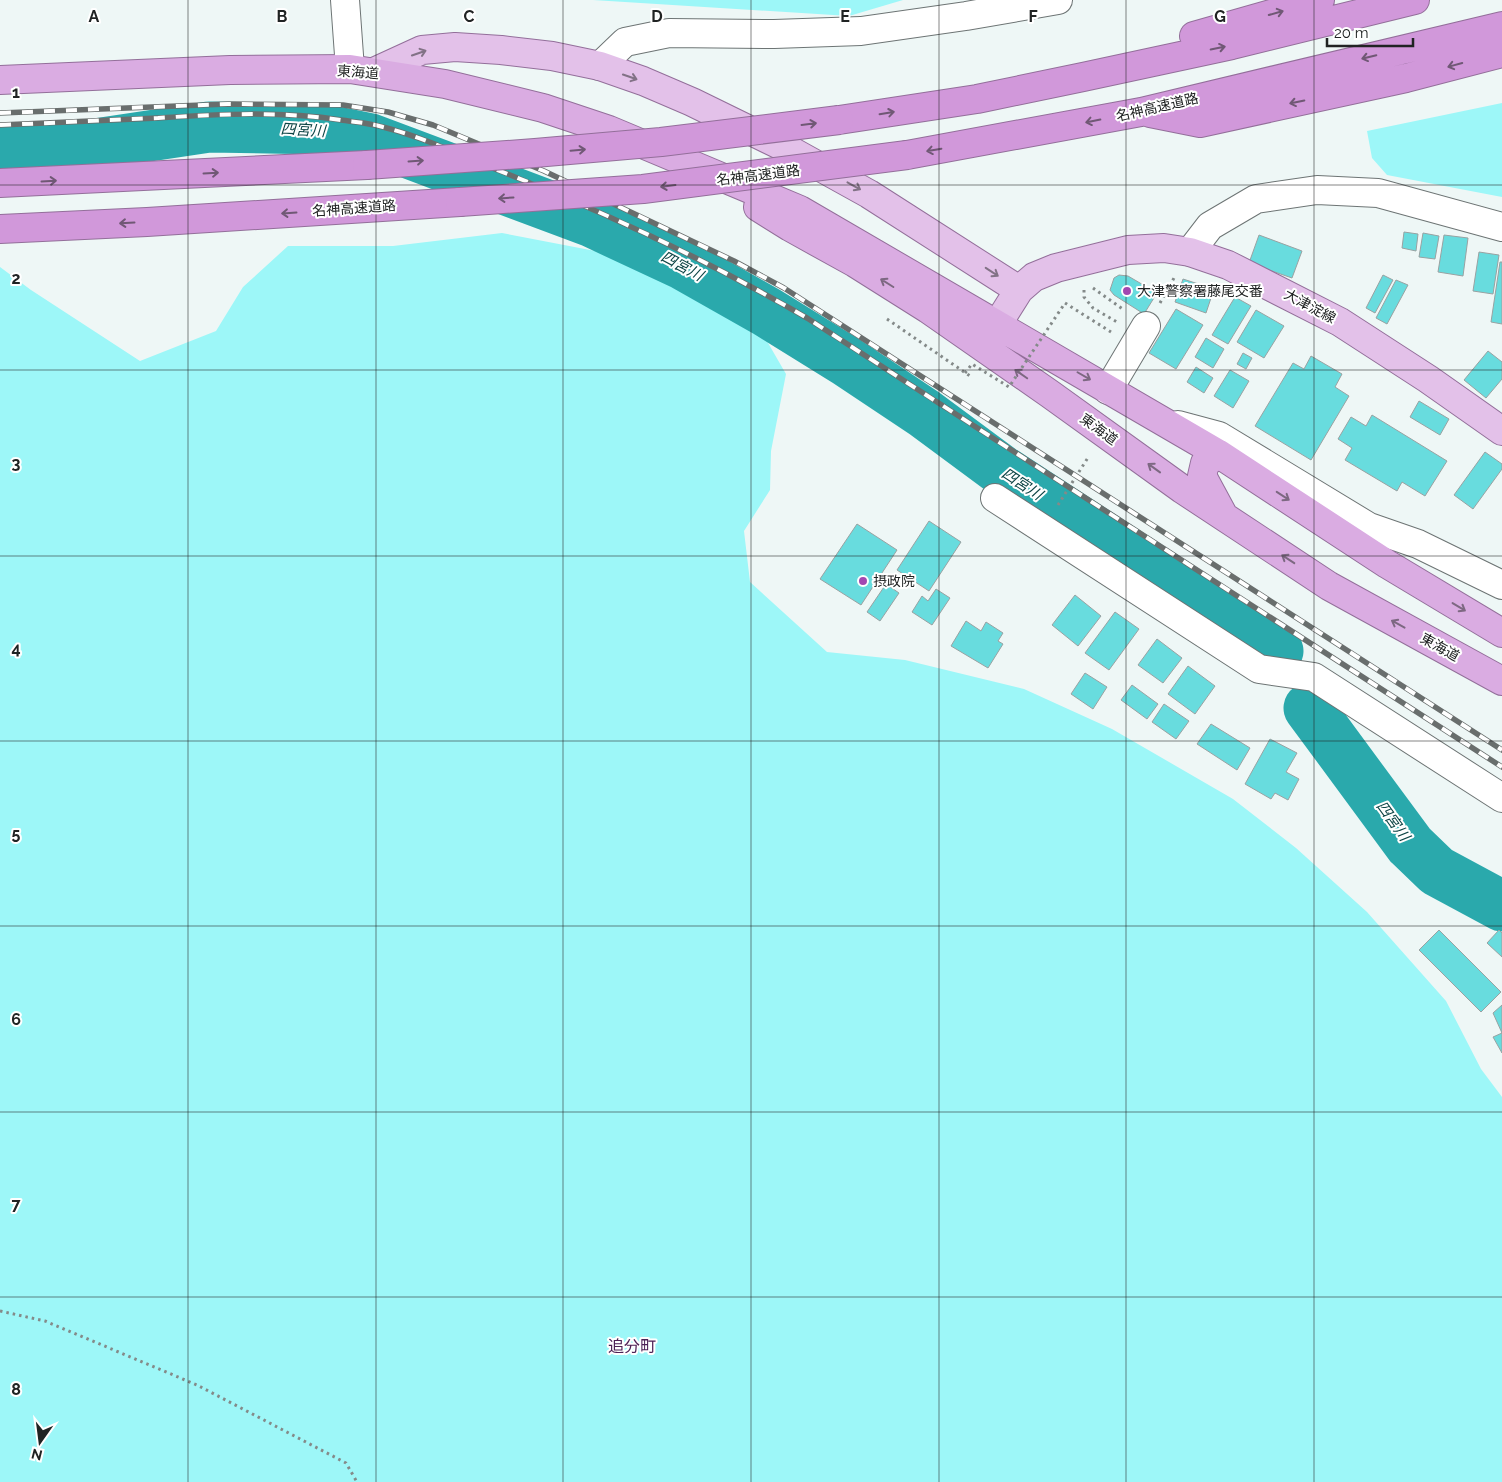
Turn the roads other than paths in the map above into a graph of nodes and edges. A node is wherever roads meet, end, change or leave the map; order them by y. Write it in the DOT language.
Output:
graph roads {
  1 [pos="345,0"];
  2 [pos="1058,0"];
  3 [pos="1320,0"];
  4 [pos="1415,0"];
  5 [pos="1502,26"];
  6 [pos="1502,53"];
  7 [pos="600,66"];
  8 [pos="362,71"];
  9 [pos="0,80"];
  10 [pos="977,99"];
  11 [pos="1141,112"];
  12 [pos="0,183"];
  13 [pos="1502,227"];
  14 [pos="0,229"];
  15 [pos="1190,252"];
  16 [pos="1019,290"];
  17 [pos="1133,325"];
  18 [pos="989,335"];
  19 [pos="1108,390"];
  20 [pos="1162,421"];
  21 [pos="1502,431"];
  22 [pos="1219,454"];
  23 [pos="996,498"];
  24 [pos="1224,517"];
  25 [pos="1502,585"];
  26 [pos="1502,633"];
  27 [pos="1502,681"];
  28 [pos="1502,798"];
  1 -- 8 [label="street"];
  2 -- 7 [label="street"];
  10 -- 3 [label="highway, one-way"];
  10 -- 4 [label="highway, one-way"];
  5 -- 11 [label="highway, 名神高速道路, one-way"];
  6 -- 11 [label="highway, one-way"];
  8 -- 7 [label="main road, one-way"];
  7 -- 16 [label="main road, one-way"];
  8 -- 9 [label="highway, 東海道"];
  8 -- 18 [label="highway, 東海道"];
  12 -- 10 [label="highway, one-way, bridge"];
  11 -- 14 [label="highway, 名神高速道路, one-way, bridge"];
  13 -- 15 [label="street"];
  15 -- 16 [label="main road, 大津淀線"];
  15 -- 21 [label="main road, 大津淀線"];
  16 -- 18 [label="main road, 大津淀線"];
  17 -- 19 [label="street"];
  18 -- 19 [label="highway, 東海道, one-way"];
  24 -- 18 [label="highway, 東海道, one-way"];
  19 -- 20 [label="highway, 東海道"];
  20 -- 22 [label="highway, 東海道"];
  20 -- 25 [label="street"];
  22 -- 24 [label="highway"];
  22 -- 26 [label="highway, 東海道, one-way"];
  23 -- 28 [label="street"];
  27 -- 24 [label="highway, 東海道, one-way"];
}
